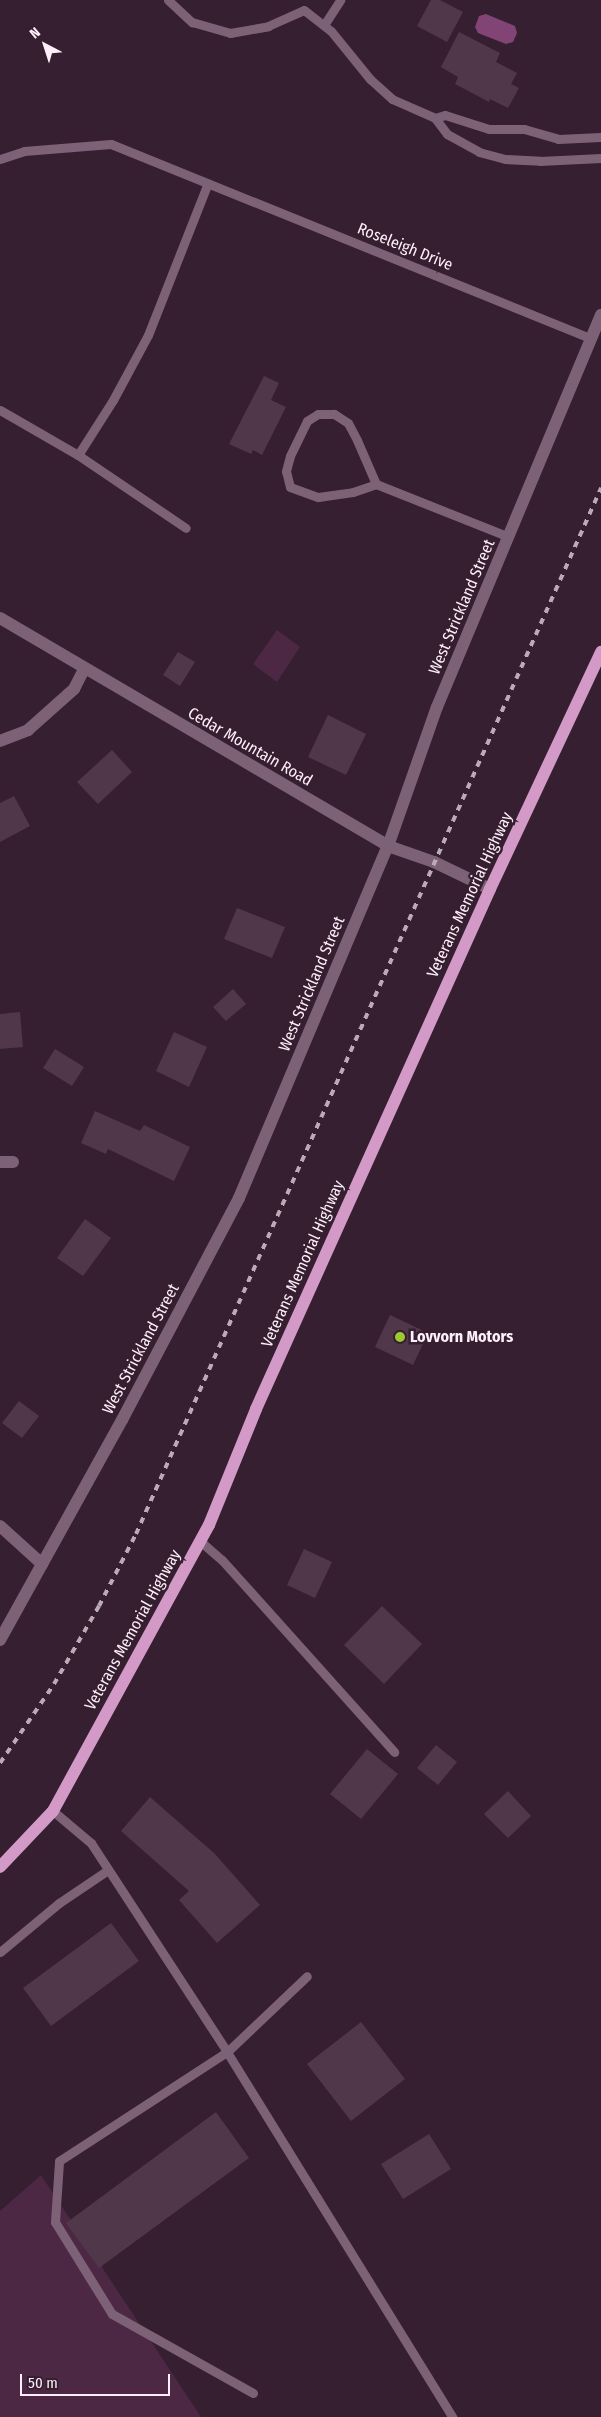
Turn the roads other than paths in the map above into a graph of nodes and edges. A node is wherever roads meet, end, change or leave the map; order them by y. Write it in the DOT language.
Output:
graph roads {
  1 [pos="168,0"];
  2 [pos="340,0"];
  3 [pos="324,25"];
  4 [pos="434,118"];
  5 [pos="601,137"];
  6 [pos="601,158"];
  7 [pos="0,159"];
  8 [pos="208,183"];
  9 [pos="601,315"];
  10 [pos="590,338"];
  11 [pos="0,410"];
  12 [pos="78,455"];
  13 [pos="376,484"];
  14 [pos="186,528"];
  15 [pos="509,537"];
  16 [pos="0,618"];
  17 [pos="601,652"];
  18 [pos="84,668"];
  19 [pos="0,741"];
  20 [pos="388,846"];
  21 [pos="490,889"];
  22 [pos="0,1162"];
  23 [pos="13,1162"];
  24 [pos="0,1526"];
  25 [pos="200,1542"];
  26 [pos="42,1564"];
  27 [pos="0,1640"];
  28 [pos="394,1752"];
  29 [pos="53,1811"];
  30 [pos="0,1867"];
  31 [pos="108,1870"];
  32 [pos="0,1952"];
  33 [pos="307,1976"];
  34 [pos="227,2052"];
  35 [pos="252,2393"];
  36 [pos="452,2417"];
  1 -- 3 [label="lane"];
  2 -- 3 [label="lane"];
  3 -- 4 [label="lane"];
  4 -- 5 [label="lane"];
  4 -- 6 [label="lane"];
  7 -- 8 [label="lane, Roseleigh Drive"];
  8 -- 10 [label="lane, Roseleigh Drive"];
  8 -- 12 [label="lane"];
  9 -- 10 [label="street, West Strickland Street"];
  10 -- 15 [label="street, West Strickland Street"];
  11 -- 12 [label="lane"];
  12 -- 14 [label="lane"];
  13 -- 13 [label="lane"];
  13 -- 15 [label="lane"];
  15 -- 20 [label="street, West Strickland Street"];
  16 -- 18 [label="street, Cedar Mountain Road"];
  17 -- 21 [label="main road, Veterans Memorial Highway"];
  18 -- 19 [label="street"];
  18 -- 20 [label="street, Cedar Mountain Road"];
  20 -- 21 [label="street, Cedar Mountain Road"];
  20 -- 26 [label="street, West Strickland Street"];
  21 -- 25 [label="main road, Veterans Memorial Highway"];
  22 -- 23 [label="street"];
  24 -- 26 [label="street"];
  25 -- 28 [label="lane"];
  25 -- 29 [label="main road, Veterans Memorial Highway"];
  26 -- 27 [label="street, West Strickland Street"];
  29 -- 30 [label="main road, Veterans Memorial Highway"];
  29 -- 31 [label="lane"];
  31 -- 32 [label="lane"];
  31 -- 34 [label="lane"];
  33 -- 34 [label="lane"];
  34 -- 35 [label="lane"];
  34 -- 36 [label="lane"];
}
